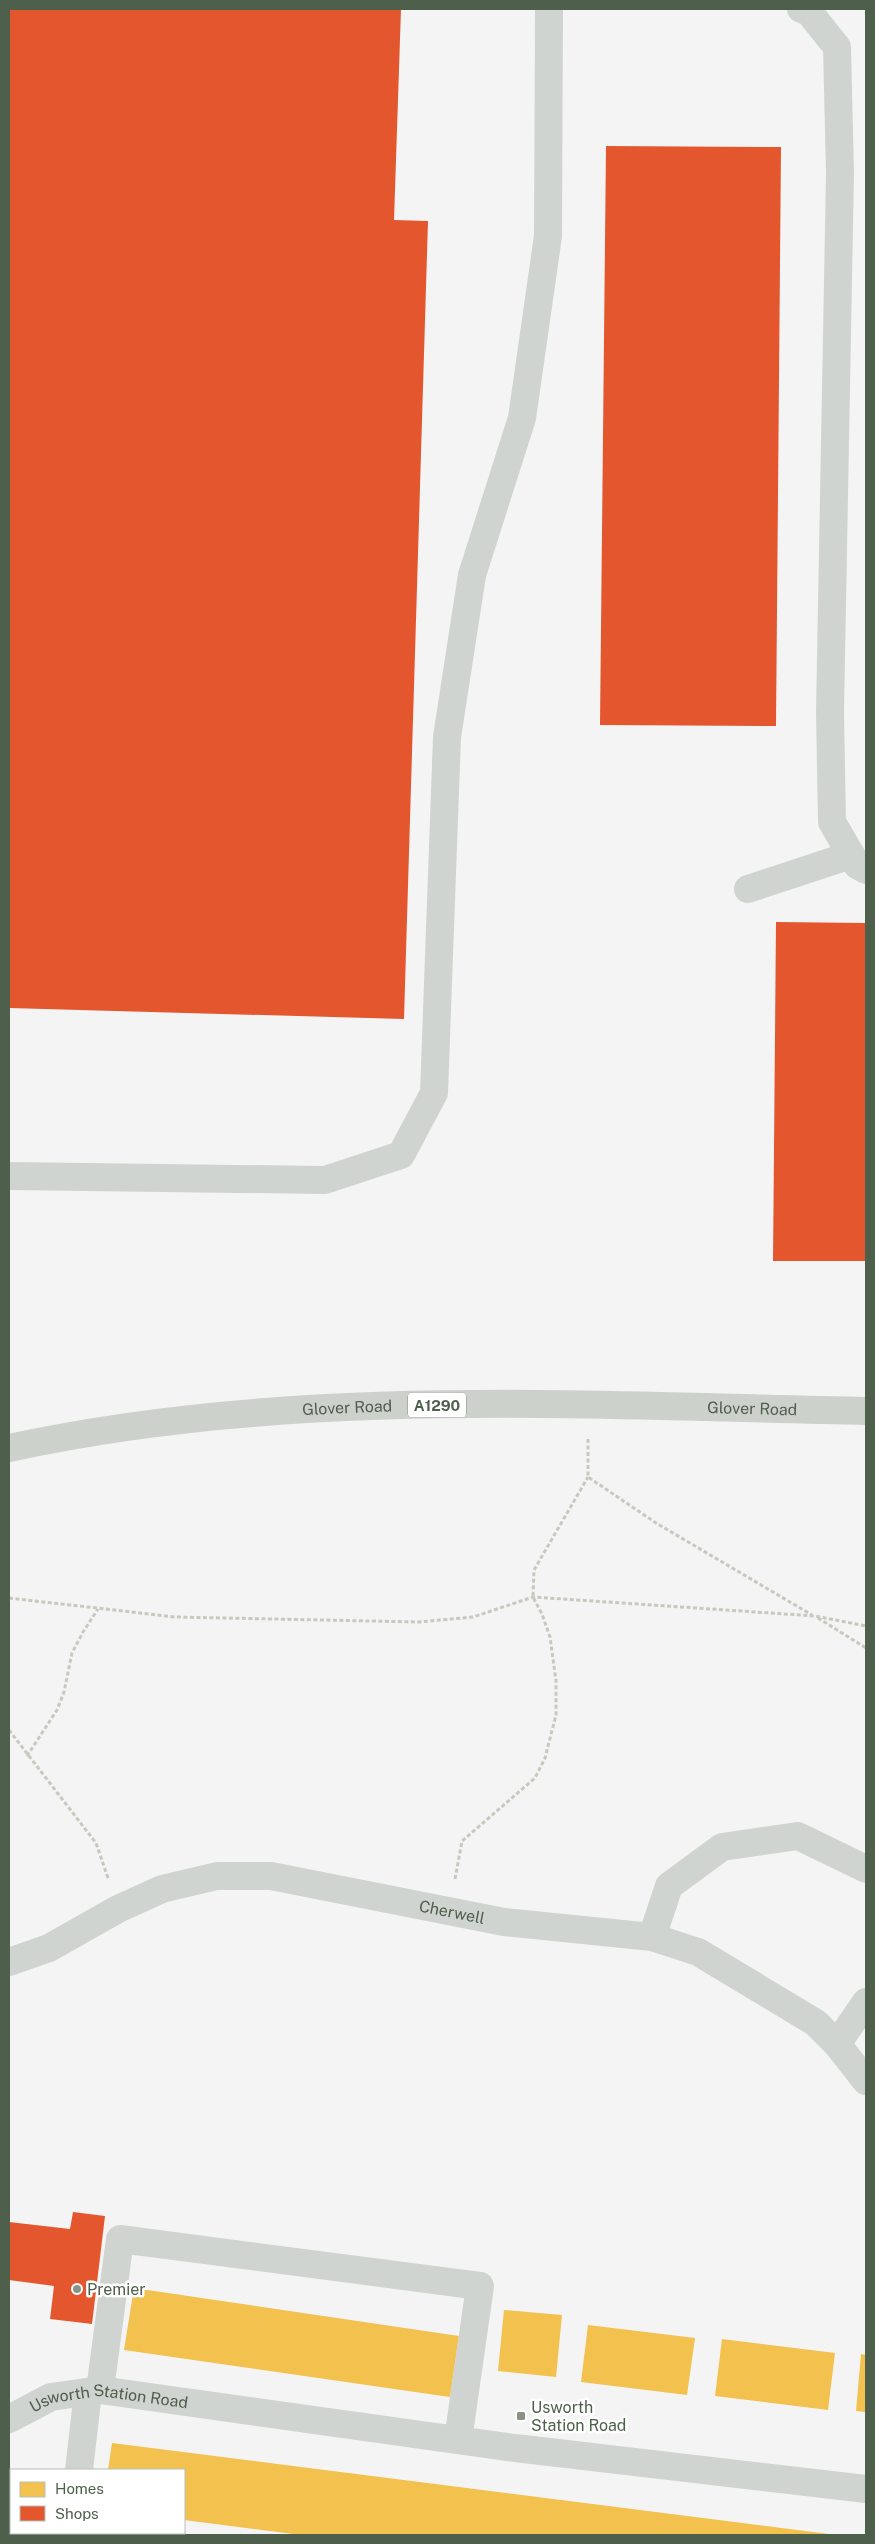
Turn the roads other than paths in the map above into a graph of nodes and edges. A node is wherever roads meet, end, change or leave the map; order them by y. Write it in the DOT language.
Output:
graph roads {
  1 [pos="549,9"];
  2 [pos="802,9"];
  3 [pos="859,862"];
  4 [pos="748,889"];
  5 [pos="9,1176"];
  6 [pos="866,1411"];
  7 [pos="9,1448"];
  8 [pos="866,1869"];
  9 [pos="652,1937"];
  10 [pos="9,1962"];
  11 [pos="866,2002"];
  12 [pos="837,2044"];
  13 [pos="866,2081"];
  14 [pos="94,2391"];
  15 [pos="9,2419"];
  16 [pos="458,2440"];
  17 [pos="79,2469"];
  18 [pos="866,2489"];
  1 -- 5 [label="street"];
  2 -- 3 [label="street"];
  3 -- 4 [label="street"];
  6 -- 7 [label="main road, Glover Road / A1290"];
  8 -- 9 [label="street"];
  9 -- 10 [label="street, Cherwell"];
  9 -- 12 [label="street, Cherwell"];
  11 -- 12 [label="street"];
  12 -- 13 [label="street, Cherwell"];
  14 -- 15 [label="street, Usworth Station Road"];
  14 -- 16 [label="street, Usworth Station Road"];
  14 -- 16 [label="street"];
  14 -- 17 [label="street"];
  16 -- 18 [label="street, Usworth Station Road"];
}
